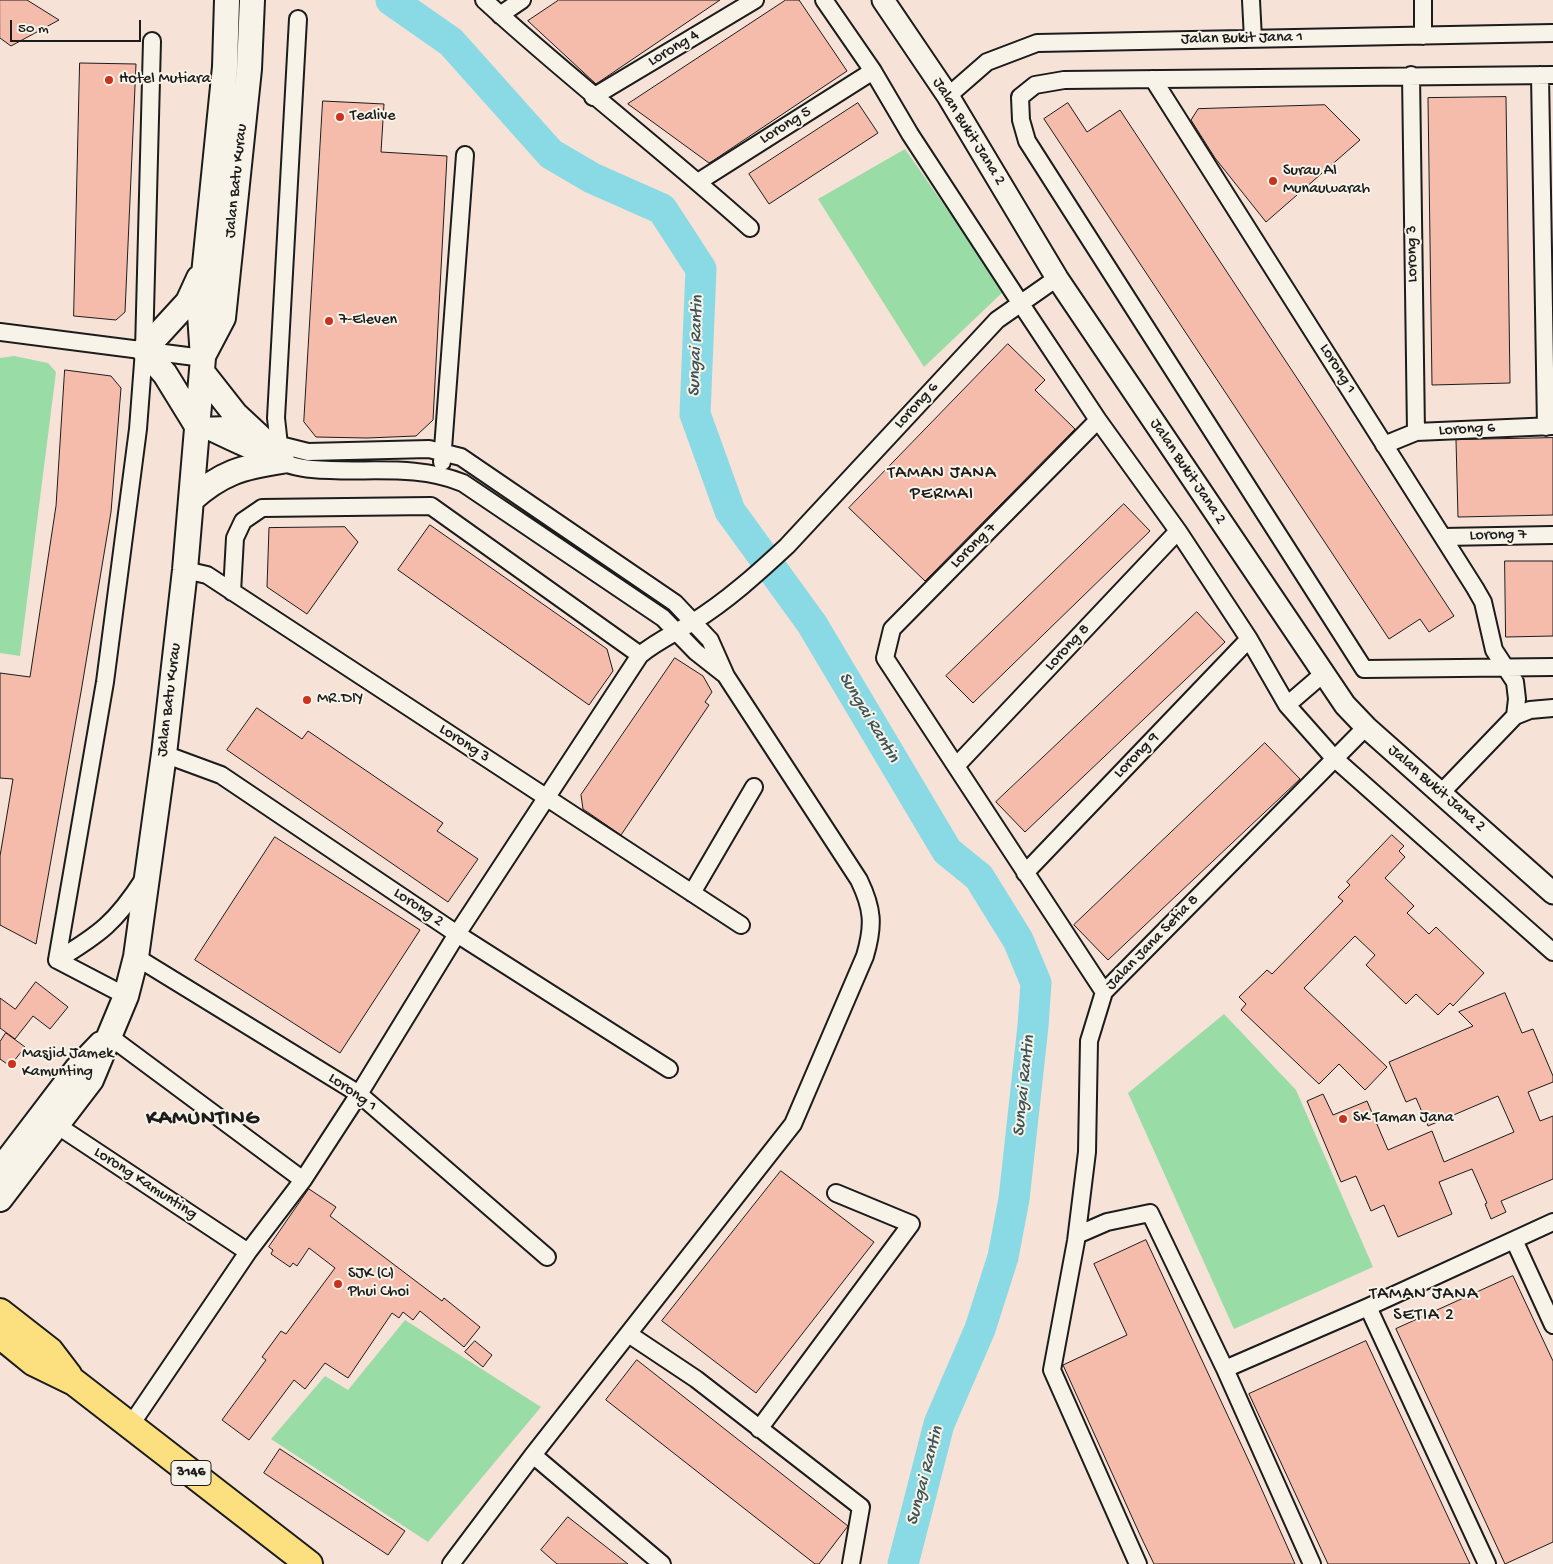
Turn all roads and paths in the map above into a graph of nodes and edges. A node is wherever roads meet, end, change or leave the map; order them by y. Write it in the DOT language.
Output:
graph roads {
  1 [pos="227,0"];
  2 [pos="252,0"];
  3 [pos="484,0"];
  4 [pos="522,0"];
  5 [pos="755,0"];
  6 [pos="824,0"];
  7 [pos="883,0"];
  8 [pos="1251,0"];
  9 [pos="1422,0"];
  10 [pos="500,14"];
  11 [pos="298,20"];
  12 [pos="1553,33"];
  13 [pos="1423,36"];
  14 [pos="1253,39"];
  15 [pos="152,41"];
  16 [pos="873,71"];
  17 [pos="1411,75"];
  18 [pos="1546,75"];
  19 [pos="1153,78"];
  20 [pos="948,96"];
  21 [pos="593,97"];
  22 [pos="465,155"];
  23 [pos="698,182"];
  24 [pos="750,228"];
  25 [pos="205,265"];
  26 [pos="1057,278"];
  27 [pos="1020,304"];
  28 [pos="0,332"];
  29 [pos="144,350"];
  30 [pos="202,365"];
  31 [pos="1098,420"];
  32 [pos="197,426"];
  33 [pos="1549,427"];
  34 [pos="1416,432"];
  35 [pos="1384,445"];
  36 [pos="275,449"];
  37 [pos="442,452"];
  38 [pos="441,474"];
  39 [pos="191,500"];
  40 [pos="1178,531"];
  41 [pos="1553,535"];
  42 [pos="1443,538"];
  43 [pos="185,570"];
  44 [pos="232,592"];
  45 [pos="694,621"];
  46 [pos="677,631"];
  47 [pos="1248,639"];
  48 [pos="640,655"];
  49 [pos="1553,667"];
  50 [pos="1503,668"];
  51 [pos="1323,674"];
  52 [pos="726,676"];
  53 [pos="1287,706"];
  54 [pos="1553,708"];
  55 [pos="1515,716"];
  56 [pos="1366,727"];
  57 [pos="164,754"];
  58 [pos="1334,758"];
  59 [pos="958,765"];
  60 [pos="754,787"];
  61 [pos="1441,793"];
  62 [pos="546,798"];
  63 [pos="149,871"];
  64 [pos="1025,873"];
  65 [pos="692,893"];
  66 [pos="1553,893"];
  67 [pos="741,925"];
  68 [pos="457,934"];
  69 [pos="1553,952"];
  70 [pos="136,956"];
  71 [pos="57,960"];
  72 [pos="1104,992"];
  73 [pos="126,996"];
  74 [pos="109,1036"];
  75 [pos="669,1070"];
  76 [pos="359,1094"];
  77 [pos="50,1120"];
  78 [pos="0,1170"];
  79 [pos="302,1180"];
  80 [pos="836,1193"];
  81 [pos="0,1199"];
  82 [pos="1553,1222"];
  83 [pos="1077,1235"];
  84 [pos="1514,1240"];
  85 [pos="248,1252"];
  86 [pos="547,1257"];
  87 [pos="0,1295"];
  88 [pos="1368,1307"];
  89 [pos="5,1324"];
  90 [pos="1553,1325"];
  91 [pos="630,1335"];
  92 [pos="1225,1369"];
  93 [pos="130,1426"];
  94 [pos="759,1428"];
  95 [pos="533,1456"];
  96 [pos="309,1564"];
  97 [pos="451,1564"];
  98 [pos="662,1564"];
  99 [pos="850,1564"];
  100 [pos="1138,1564"];
  101 [pos="1312,1564"];
  102 [pos="1487,1564"];
  1 -- 25 [label="main road, Jalan Batu Kurau"];
  2 -- 30 [label="main road, Jalan Batu Kurau"];
  3 -- 10 [label="street"];
  4 -- 10 [label="street"];
  5 -- 21 [label="street, Lorong 4"];
  6 -- 16 [label="street"];
  7 -- 20 [label="street, Jalan Bukit Jana 2"];
  8 -- 14 [label="street"];
  9 -- 13 [label="street"];
  10 -- 21 [label="street"];
  11 -- 36 [label="street"];
  12 -- 13 [label="street, Jalan Bukit Jana 1"];
  13 -- 14 [label="street, Jalan Bukit Jana 1"];
  14 -- 20 [label="street, Jalan Bukit Jana 1"];
  15 -- 29 [label="street"];
  16 -- 23 [label="street, Lorong 5"];
  16 -- 27 [label="street"];
  17 -- 18 [label="street"];
  17 -- 19 [label="street"];
  17 -- 34 [label="street, Lorong 3"];
  18 -- 33 [label="street"];
  19 -- 35 [label="street, Lorong 1"];
  19 -- 50 [label="street"];
  20 -- 26 [label="street, Jalan Bukit Jana 2"];
  21 -- 23 [label="street"];
  22 -- 37 [label="street"];
  23 -- 24 [label="street"];
  25 -- 29 [label="main road"];
  25 -- 30 [label="main road, Jalan Batu Kurau"];
  26 -- 27 [label="street, Lorong 6"];
  26 -- 51 [label="street, Jalan Bukit Jana 2"];
  27 -- 31 [label="street"];
  27 -- 45 [label="street, Lorong 6"];
  28 -- 29 [label="street"];
  29 -- 30 [label="street"];
  29 -- 32 [label="main road"];
  29 -- 71 [label="street"];
  30 -- 32 [label="main road, Jalan Batu Kurau"];
  30 -- 36 [label="main road"];
  31 -- 40 [label="street"];
  31 -- 59 [label="street, Lorong 7"];
  32 -- 36 [label="street"];
  32 -- 36 [label="street"];
  32 -- 39 [label="main road, Jalan Batu Kurau"];
  33 -- 34 [label="street, Lorong 6"];
  34 -- 35 [label="street, Lorong 6"];
  35 -- 42 [label="street, Lorong 1"];
  36 -- 37 [label="street"];
  36 -- 38 [label="street"];
  36 -- 39 [label="main road"];
  37 -- 38 [label="street"];
  37 -- 45 [label="street"];
  38 -- 46 [label="street"];
  39 -- 43 [label="main road, Jalan Batu Kurau"];
  40 -- 47 [label="street"];
  40 -- 59 [label="street, Lorong 8"];
  41 -- 42 [label="street, Lorong 7"];
  42 -- 50 [label="street, Lorong 1"];
  43 -- 44 [label="street, Lorong 3"];
  43 -- 57 [label="main road, Jalan Batu Kurau"];
  44 -- 48 [label="street"];
  44 -- 62 [label="street, Lorong 3"];
  45 -- 46 [label="street, Lorong 6"];
  45 -- 52 [label="street"];
  46 -- 48 [label="street, Lorong 6"];
  46 -- 52 [label="street"];
  47 -- 53 [label="street"];
  47 -- 64 [label="street, Lorong 9"];
  48 -- 62 [label="street, Lorong 6"];
  49 -- 50 [label="street"];
  50 -- 55 [label="street, Lorong 1"];
  51 -- 53 [label="street"];
  51 -- 56 [label="street, Jalan Bukit Jana 2"];
  52 -- 91 [label="street"];
  53 -- 58 [label="street"];
  54 -- 55 [label="street"];
  55 -- 61 [label="street"];
  56 -- 58 [label="street, Jalan Jana Setia 8"];
  56 -- 61 [label="street, Jalan Bukit Jana 2"];
  57 -- 63 [label="main road, Jalan Batu Kurau"];
  57 -- 68 [label="street, Lorong 2"];
  58 -- 69 [label="street"];
  58 -- 72 [label="street, Jalan Jana Setia 8"];
  59 -- 64 [label="street"];
  60 -- 65 [label="street"];
  61 -- 66 [label="street, Jalan Bukit Jana 2"];
  62 -- 65 [label="street, Lorong 3"];
  62 -- 68 [label="street, Lorong 6"];
  63 -- 70 [label="main road, Jalan Batu Kurau"];
  63 -- 71 [label="street"];
  64 -- 72 [label="street"];
  65 -- 67 [label="street, Lorong 3"];
  68 -- 75 [label="street, Lorong 2"];
  68 -- 76 [label="street, Lorong 6"];
  70 -- 73 [label="main road, Jalan Batu Kurau"];
  70 -- 76 [label="street, Lorong 1"];
  71 -- 73 [label="street"];
  72 -- 83 [label="street, Jalan Jana Setia 8"];
  73 -- 74 [label="main road, Jalan Batu Kurau"];
  74 -- 77 [label="main road, Jalan Batu Kurau"];
  74 -- 79 [label="street"];
  76 -- 79 [label="street, Lorong 6"];
  76 -- 86 [label="street, Lorong 1"];
  77 -- 78 [label="main road, Jalan Batu Kurau"];
  77 -- 81 [label="main road, Jalan Batu Kurau"];
  77 -- 85 [label="street, Lorong Kamunting"];
  79 -- 85 [label="street, Lorong 6"];
  80 -- 94 [label="street"];
  82 -- 84 [label="street"];
  83 -- 92 [label="street"];
  83 -- 100 [label="street, Jalan Jana Setia 8"];
  84 -- 88 [label="street"];
  84 -- 90 [label="street"];
  85 -- 93 [label="street, Lorong 6"];
  87 -- 89 [label="main road"];
  88 -- 92 [label="street"];
  88 -- 102 [label="street"];
  89 -- 93 [label="main road, 3146"];
  91 -- 94 [label="street"];
  91 -- 95 [label="street"];
  92 -- 101 [label="street"];
  93 -- 96 [label="main road, 3146"];
  94 -- 99 [label="street"];
  95 -- 97 [label="street"];
  95 -- 98 [label="street"];
}
